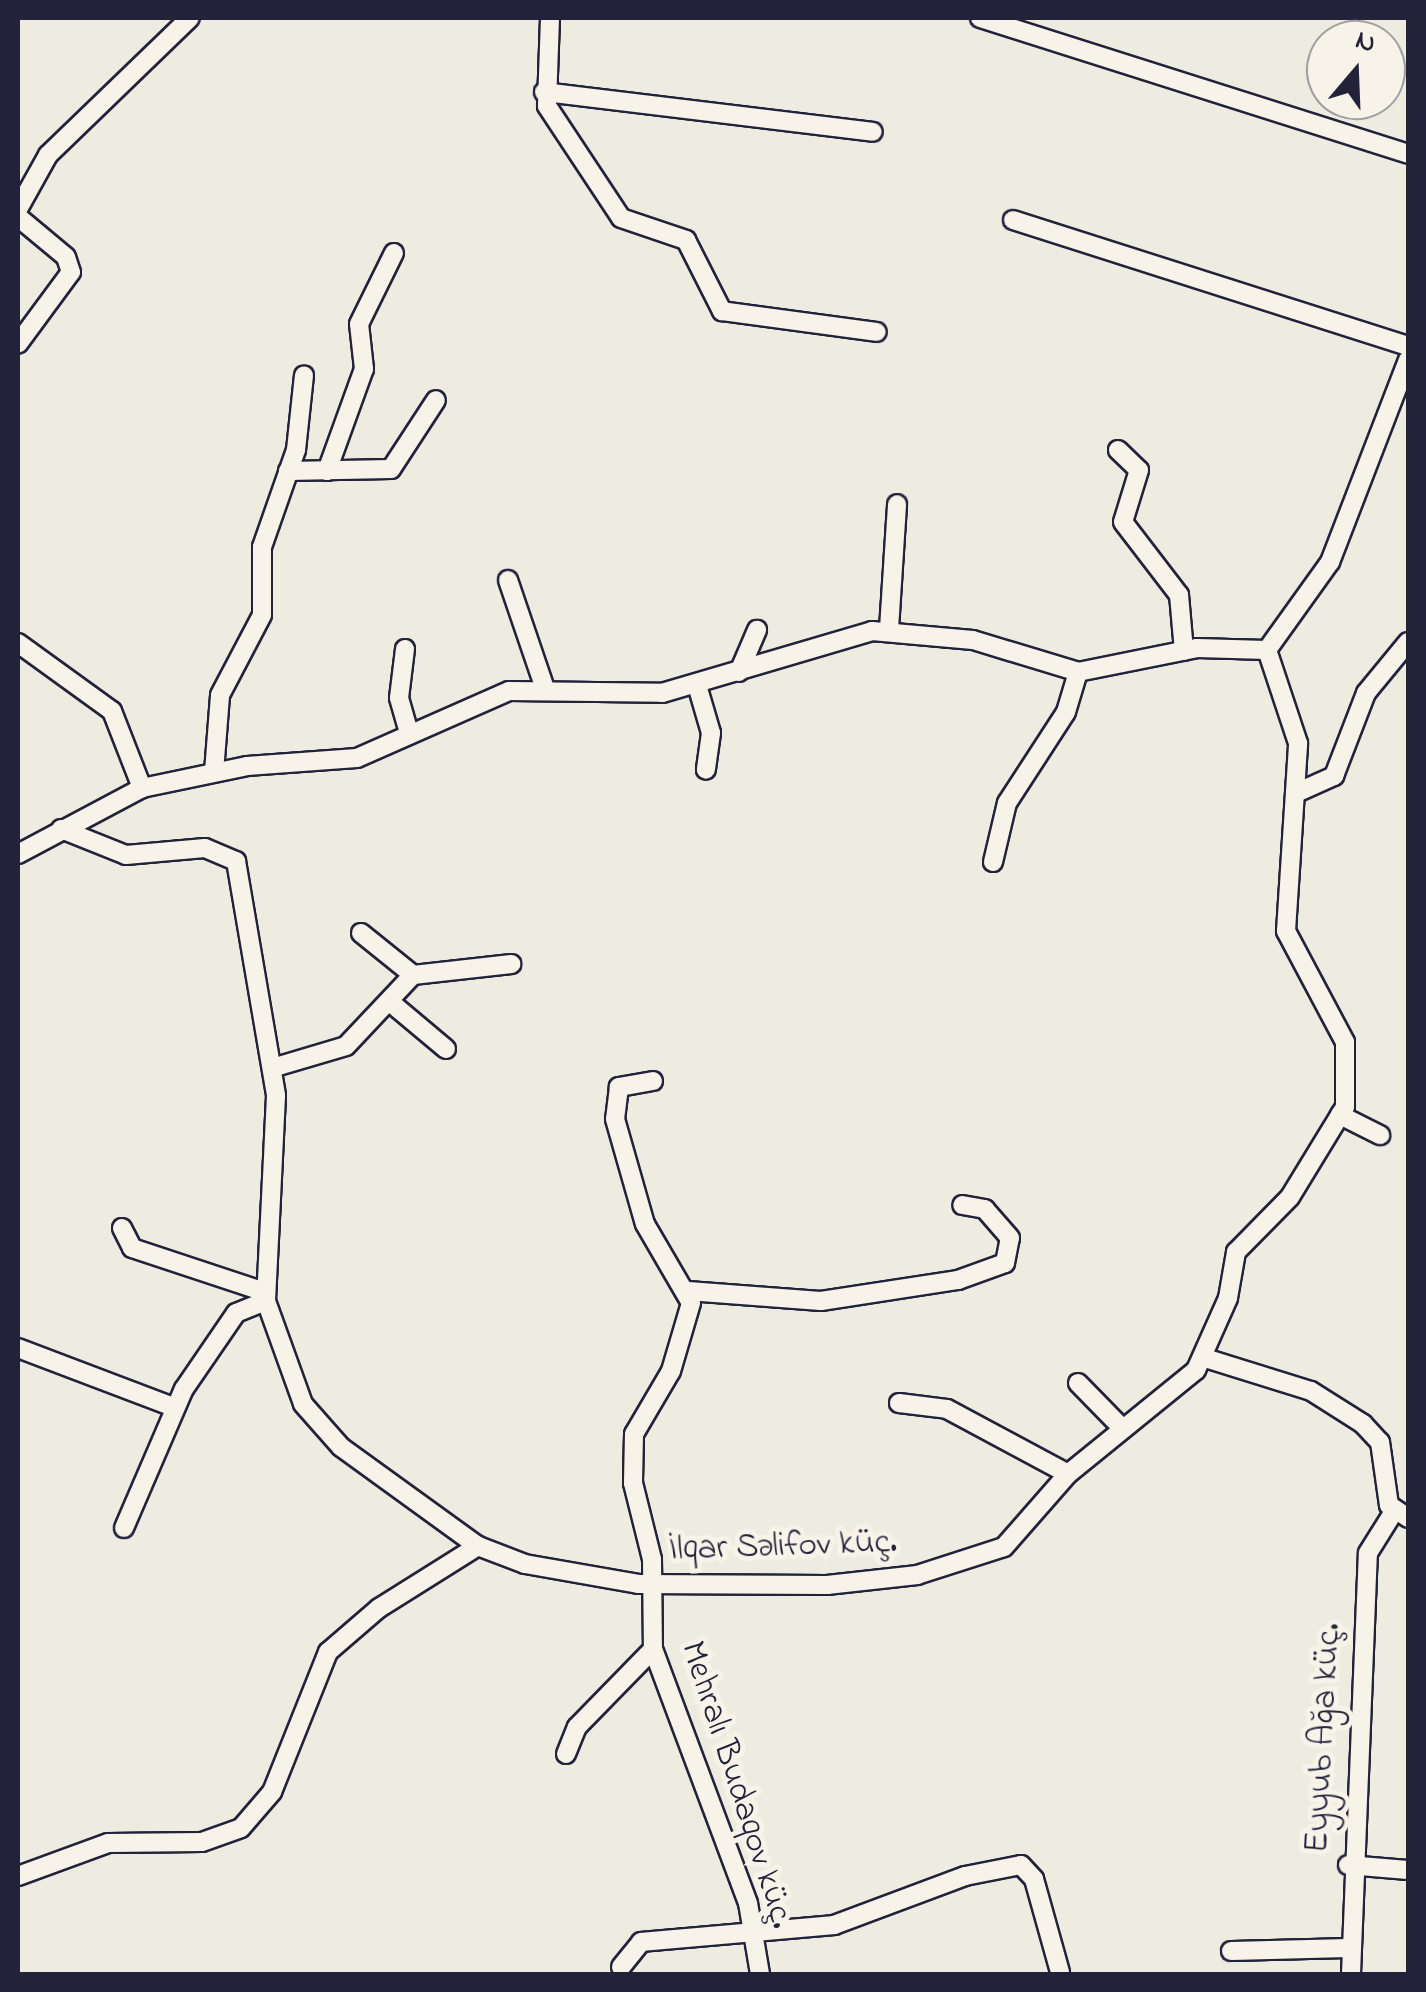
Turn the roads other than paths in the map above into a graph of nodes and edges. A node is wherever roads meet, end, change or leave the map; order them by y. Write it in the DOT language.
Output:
graph roads {
  1 [pos="550,18"];
  2 [pos="980,18"];
  3 [pos="184,19"];
  4 [pos="544,92"];
  5 [pos="873,132"];
  6 [pos="1408,154"];
  7 [pos="18,213"];
  8 [pos="1013,220"];
  9 [pos="394,253"];
  10 [pos="877,332"];
  11 [pos="18,344"];
  12 [pos="1408,346"];
  13 [pos="1408,360"];
  14 [pos="304,375"];
  15 [pos="436,400"];
  16 [pos="1118,450"];
  17 [pos="288,471"];
  18 [pos="327,471"];
  19 [pos="897,504"];
  20 [pos="508,580"];
  21 [pos="889,628"];
  22 [pos="757,630"];
  23 [pos="1408,642"];
  24 [pos="18,643"];
  25 [pos="405,649"];
  26 [pos="1266,650"];
  27 [pos="1184,651"];
  28 [pos="739,672"];
  29 [pos="1078,672"];
  30 [pos="697,685"];
  31 [pos="544,686"];
  32 [pos="409,732"];
  33 [pos="706,770"];
  34 [pos="214,772"];
  35 [pos="142,788"];
  36 [pos="1296,793"];
  37 [pos="62,829"];
  38 [pos="18,854"];
  39 [pos="993,862"];
  40 [pos="361,933"];
  41 [pos="511,964"];
  42 [pos="413,975"];
  43 [pos="390,1002"];
  44 [pos="446,1049"];
  45 [pos="272,1068"];
  46 [pos="653,1082"];
  47 [pos="1340,1115"];
  48 [pos="1380,1135"];
  49 [pos="962,1205"];
  50 [pos="122,1228"];
  51 [pos="688,1292"];
  52 [pos="265,1297"];
  53 [pos="18,1348"];
  54 [pos="1206,1358"];
  55 [pos="1078,1382"];
  56 [pos="899,1404"];
  57 [pos="173,1408"];
  58 [pos="1123,1429"];
  59 [pos="1068,1474"];
  60 [pos="1401,1516"];
  61 [pos="124,1528"];
  62 [pos="478,1546"];
  63 [pos="653,1584"];
  64 [pos="653,1649"];
  65 [pos="566,1754"];
  66 [pos="1348,1866"];
  67 [pos="1408,1870"];
  68 [pos="18,1876"];
  69 [pos="754,1928"];
  70 [pos="1350,1948"];
  71 [pos="1231,1951"];
  72 [pos="621,1967"];
  73 [pos="1060,1972"];
  74 [pos="760,1974"];
  75 [pos="1351,1974"];
  1 -- 4 [label="street"];
  2 -- 6 [label="street"];
  3 -- 7 [label="street"];
  4 -- 5 [label="street"];
  4 -- 10 [label="street"];
  7 -- 11 [label="street"];
  8 -- 12 [label="street"];
  9 -- 18 [label="street"];
  13 -- 26 [label="street"];
  14 -- 17 [label="street"];
  15 -- 18 [label="street"];
  16 -- 27 [label="street"];
  17 -- 18 [label="street"];
  17 -- 34 [label="street"];
  19 -- 21 [label="street"];
  20 -- 31 [label="street"];
  21 -- 28 [label="street"];
  21 -- 29 [label="street"];
  22 -- 28 [label="street"];
  23 -- 36 [label="street"];
  24 -- 35 [label="street"];
  25 -- 32 [label="street"];
  26 -- 27 [label="street"];
  26 -- 36 [label="street"];
  27 -- 29 [label="street"];
  28 -- 30 [label="street"];
  29 -- 39 [label="street"];
  30 -- 31 [label="street"];
  30 -- 33 [label="street"];
  31 -- 32 [label="street"];
  32 -- 34 [label="street"];
  34 -- 35 [label="street"];
  35 -- 37 [label="street"];
  36 -- 47 [label="street"];
  37 -- 38 [label="street"];
  37 -- 45 [label="street, İlqar Səlifov küç."];
  40 -- 42 [label="street"];
  41 -- 42 [label="street"];
  42 -- 43 [label="street"];
  43 -- 44 [label="street"];
  43 -- 45 [label="street"];
  45 -- 52 [label="street, İlqar Səlifov küç."];
  46 -- 51 [label="street"];
  47 -- 48 [label="street"];
  47 -- 54 [label="street"];
  49 -- 51 [label="street"];
  50 -- 52 [label="street"];
  51 -- 63 [label="street, Mehralı Budaqov küç."];
  52 -- 57 [label="street"];
  52 -- 62 [label="street, İlqar Səlifov küç."];
  53 -- 57 [label="street"];
  54 -- 58 [label="street, İlqar Səlifov küç."];
  54 -- 60 [label="street"];
  55 -- 58 [label="street"];
  56 -- 59 [label="street"];
  57 -- 61 [label="street"];
  58 -- 59 [label="street, İlqar Səlifov küç."];
  59 -- 63 [label="street, İlqar Səlifov küç."];
  60 -- 66 [label="street, Eyyub Ağa küç."];
  62 -- 63 [label="street, İlqar Səlifov küç."];
  62 -- 68 [label="street"];
  63 -- 64 [label="street, Mehralı Budaqov küç."];
  64 -- 65 [label="street"];
  64 -- 69 [label="street, Mehralı Budaqov küç."];
  66 -- 67 [label="street"];
  66 -- 70 [label="street, Eyyub Ağa küç."];
  69 -- 72 [label="street"];
  69 -- 73 [label="street"];
  69 -- 74 [label="street, Mehralı Budaqov küç."];
  70 -- 71 [label="street"];
  70 -- 75 [label="street, Eyyub Ağa küç."];
}
